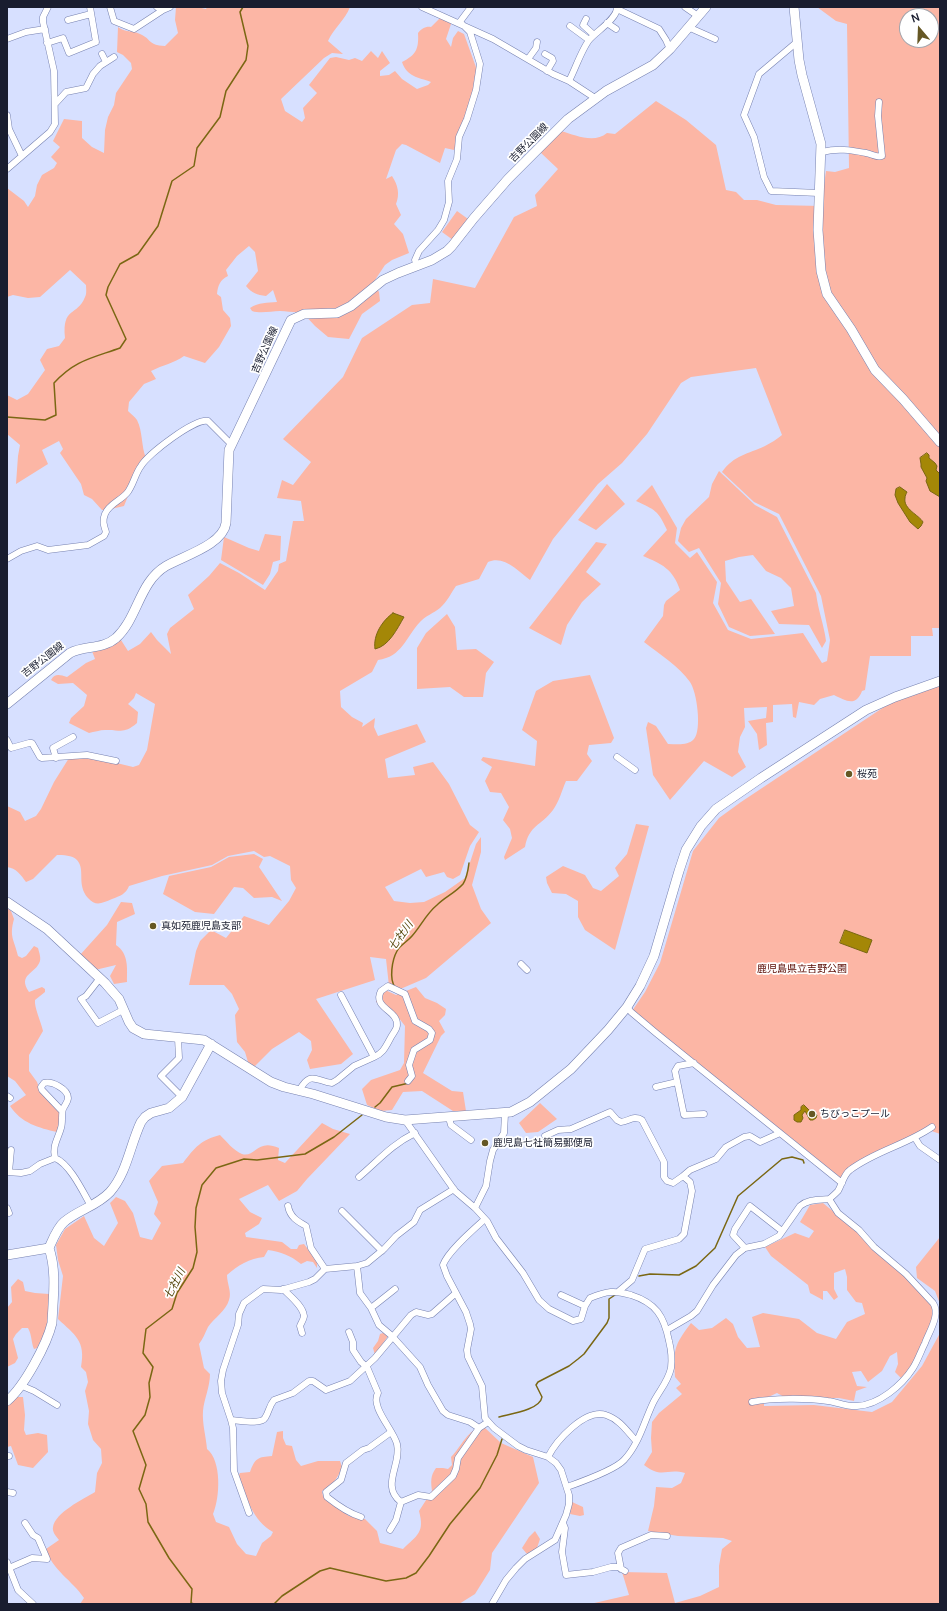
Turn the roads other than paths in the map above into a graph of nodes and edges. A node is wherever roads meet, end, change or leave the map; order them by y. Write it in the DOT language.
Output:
graph roads {
  1 [pos="48,7"];
  2 [pos="90,7"];
  3 [pos="110,7"];
  4 [pos="157,7"];
  5 [pos="170,7"];
  6 [pos="422,7"];
  7 [pos="472,7"];
  8 [pos="685,7"];
  9 [pos="706,7"];
  10 [pos="794,7"];
  11 [pos="617,8"];
  12 [pos="163,10"];
  13 [pos="91,14"];
  14 [pos="698,16"];
  15 [pos="586,19"];
  16 [pos="68,20"];
  17 [pos="461,23"];
  18 [pos="607,23"];
  19 [pos="570,26"];
  20 [pos="688,27"];
  21 [pos="616,28"];
  22 [pos="45,29"];
  23 [pos="594,36"];
  24 [pos="7,39"];
  25 [pos="715,39"];
  26 [pos="589,40"];
  27 [pos="537,42"];
  28 [pos="797,42"];
  29 [pos="47,43"];
  30 [pos="670,49"];
  31 [pos="102,54"];
  32 [pos="545,54"];
  33 [pos="114,57"];
  34 [pos="528,59"];
  35 [pos="106,62"];
  36 [pos="547,71"];
  37 [pos="569,81"];
  38 [pos="595,98"];
  39 [pos="879,102"];
  40 [pos="55,104"];
  41 [pos="7,115"];
  42 [pos="8,125"];
  43 [pos="822,152"];
  44 [pos="22,156"];
  45 [pos="7,169"];
  46 [pos="819,193"];
  47 [pos="417,266"];
  48 [pos="940,442"];
  49 [pos="231,444"];
  50 [pos="7,559"];
  51 [pos="940,681"];
  52 [pos="7,704"];
  53 [pos="73,736"];
  54 [pos="7,740"];
  55 [pos="617,757"];
  56 [pos="56,758"];
  57 [pos="116,761"];
  58 [pos="635,770"];
  59 [pos="7,902"];
  60 [pos="521,964"];
  61 [pos="528,970"];
  62 [pos="100,978"];
  63 [pos="341,995"];
  64 [pos="627,1007"];
  65 [pos="123,1010"];
  66 [pos="178,1038"];
  67 [pos="211,1044"];
  68 [pos="374,1057"];
  69 [pos="694,1063"];
  70 [pos="408,1081"];
  71 [pos="677,1082"];
  72 [pos="656,1087"];
  73 [pos="299,1091"];
  74 [pos="182,1097"];
  75 [pos="62,1111"];
  76 [pos="505,1114"];
  77 [pos="704,1114"];
  78 [pos="449,1118"];
  79 [pos="405,1120"];
  80 [pos="932,1127"];
  81 [pos="415,1133"];
  82 [pos="780,1133"];
  83 [pos="545,1136"];
  84 [pos="915,1138"];
  85 [pos="471,1140"];
  86 [pos="11,1150"];
  87 [pos="54,1158"];
  88 [pos="940,1160"];
  89 [pos="8,1172"];
  90 [pos="683,1176"];
  91 [pos="359,1177"];
  92 [pos="842,1183"];
  93 [pos="454,1189"];
  94 [pos="829,1199"];
  95 [pos="91,1206"];
  96 [pos="288,1206"];
  97 [pos="475,1208"];
  98 [pos="342,1211"];
  99 [pos="485,1219"];
  100 [pos="782,1232"];
  101 [pos="49,1248"];
  102 [pos="745,1248"];
  103 [pos="382,1251"];
  104 [pos="7,1255"];
  105 [pos="357,1266"];
  106 [pos="325,1269"];
  107 [pos="283,1289"];
  108 [pos="395,1289"];
  109 [pos="619,1291"];
  110 [pos="456,1293"];
  111 [pos="561,1295"];
  112 [pos="585,1306"];
  113 [pos="371,1308"];
  114 [pos="667,1330"];
  115 [pos="349,1332"];
  116 [pos="302,1333"];
  117 [pos="392,1336"];
  118 [pos="367,1367"];
  119 [pos="20,1386"];
  120 [pos="7,1401"];
  121 [pos="752,1402"];
  122 [pos="57,1405"];
  123 [pos="231,1420"];
  124 [pos="488,1422"];
  125 [pos="479,1428"];
  126 [pos="392,1432"];
  127 [pos="636,1441"];
  128 [pos="548,1457"];
  129 [pos="567,1487"];
  130 [pos="401,1502"];
  131 [pos="249,1513"];
  132 [pos="361,1517"];
  133 [pos="25,1523"];
  134 [pos="563,1523"];
  135 [pos="390,1530"];
  136 [pos="667,1536"];
  137 [pos="8,1565"];
  138 [pos="33,1604"];
  139 [pos="492,1604"];
  1 -- 22 [label="street"];
  2 -- 13 [label="street"];
  3 -- 12 [label="street"];
  4 -- 12 [label="street"];
  5 -- 12 [label="street"];
  6 -- 17 [label="street"];
  7 -- 17 [label="street"];
  8 -- 14 [label="street"];
  9 -- 14 [label="street, 吉野公園線"];
  10 -- 28 [label="street"];
  11 -- 18 [label="street"];
  11 -- 30 [label="street"];
  13 -- 16 [label="street"];
  13 -- 29 [label="street"];
  14 -- 20 [label="street, 吉野公園線"];
  15 -- 23 [label="street"];
  17 -- 34 [label="street"];
  17 -- 47 [label="street"];
  18 -- 21 [label="street"];
  18 -- 23 [label="street"];
  19 -- 26 [label="street"];
  20 -- 25 [label="street"];
  20 -- 30 [label="street, 吉野公園線"];
  22 -- 24 [label="street"];
  22 -- 29 [label="street"];
  23 -- 26 [label="street"];
  26 -- 37 [label="street"];
  27 -- 34 [label="street"];
  28 -- 43 [label="street"];
  28 -- 46 [label="street"];
  29 -- 40 [label="street"];
  30 -- 38 [label="street, 吉野公園線"];
  31 -- 35 [label="street"];
  32 -- 36 [label="street"];
  33 -- 35 [label="street"];
  34 -- 36 [label="street"];
  35 -- 40 [label="street"];
  36 -- 37 [label="street"];
  37 -- 38 [label="street"];
  38 -- 47 [label="street, 吉野公園線"];
  39 -- 43 [label="street"];
  40 -- 44 [label="street"];
  41 -- 42 [label="street"];
  42 -- 44 [label="street"];
  43 -- 46 [label="street"];
  44 -- 45 [label="street"];
  46 -- 48 [label="street"];
  47 -- 49 [label="street, 吉野公園線"];
  49 -- 50 [label="street"];
  49 -- 52 [label="street, 吉野公園線"];
  51 -- 64 [label="street"];
  53 -- 56 [label="street"];
  54 -- 56 [label="street"];
  55 -- 58 [label="street"];
  56 -- 57 [label="street"];
  59 -- 62 [label="street"];
  60 -- 61 [label="street"];
  62 -- 65 [label="street"];
  62 -- 65 [label="street"];
  63 -- 68 [label="street"];
  64 -- 69 [label="street"];
  64 -- 76 [label="street"];
  65 -- 66 [label="street"];
  66 -- 67 [label="street"];
  66 -- 74 [label="street"];
  67 -- 73 [label="street"];
  67 -- 74 [label="street"];
  68 -- 70 [label="street"];
  68 -- 73 [label="street"];
  69 -- 71 [label="street"];
  69 -- 82 [label="street"];
  71 -- 72 [label="street"];
  71 -- 77 [label="street"];
  73 -- 79 [label="street"];
  74 -- 95 [label="street"];
  75 -- 75 [label="street"];
  75 -- 87 [label="street"];
  76 -- 78 [label="street"];
  76 -- 97 [label="street"];
  78 -- 79 [label="street"];
  78 -- 85 [label="street"];
  79 -- 81 [label="street"];
  80 -- 84 [label="street"];
  81 -- 91 [label="street"];
  81 -- 93 [label="street"];
  82 -- 90 [label="street"];
  82 -- 92 [label="street"];
  83 -- 90 [label="street"];
  84 -- 88 [label="street"];
  84 -- 92 [label="street"];
  86 -- 89 [label="street"];
  87 -- 89 [label="street"];
  87 -- 95 [label="street"];
  90 -- 109 [label="street"];
  92 -- 94 [label="street"];
  93 -- 97 [label="street"];
  93 -- 103 [label="street"];
  94 -- 100 [label="street"];
  94 -- 121 [label="street"];
  95 -- 101 [label="street"];
  96 -- 106 [label="street"];
  97 -- 99 [label="street"];
  98 -- 103 [label="street"];
  99 -- 110 [label="street"];
  99 -- 112 [label="street"];
  100 -- 102 [label="street"];
  100 -- 102 [label="street"];
  101 -- 104 [label="street"];
  101 -- 119 [label="street"];
  102 -- 114 [label="street"];
  103 -- 105 [label="street"];
  105 -- 106 [label="street"];
  105 -- 113 [label="street"];
  106 -- 107 [label="street"];
  107 -- 116 [label="street"];
  107 -- 123 [label="street"];
  108 -- 113 [label="street"];
  109 -- 112 [label="street"];
  109 -- 114 [label="street"];
  110 -- 117 [label="street"];
  110 -- 124 [label="street"];
  111 -- 112 [label="street"];
  113 -- 117 [label="street"];
  114 -- 127 [label="street"];
  115 -- 118 [label="street"];
  117 -- 118 [label="street"];
  117 -- 125 [label="street"];
  118 -- 123 [label="street"];
  118 -- 126 [label="street"];
  119 -- 120 [label="street"];
  119 -- 122 [label="street"];
  123 -- 131 [label="street"];
  124 -- 125 [label="street"];
  124 -- 128 [label="street"];
  125 -- 130 [label="street"];
  126 -- 130 [label="street"];
  126 -- 132 [label="street"];
  127 -- 128 [label="street"];
  127 -- 129 [label="street"];
  128 -- 129 [label="street"];
  129 -- 134 [label="street"];
  130 -- 135 [label="street"];
  133 -- 137 [label="street"];
  134 -- 136 [label="street"];
  134 -- 139 [label="street"];
  137 -- 138 [label="street"];
}
